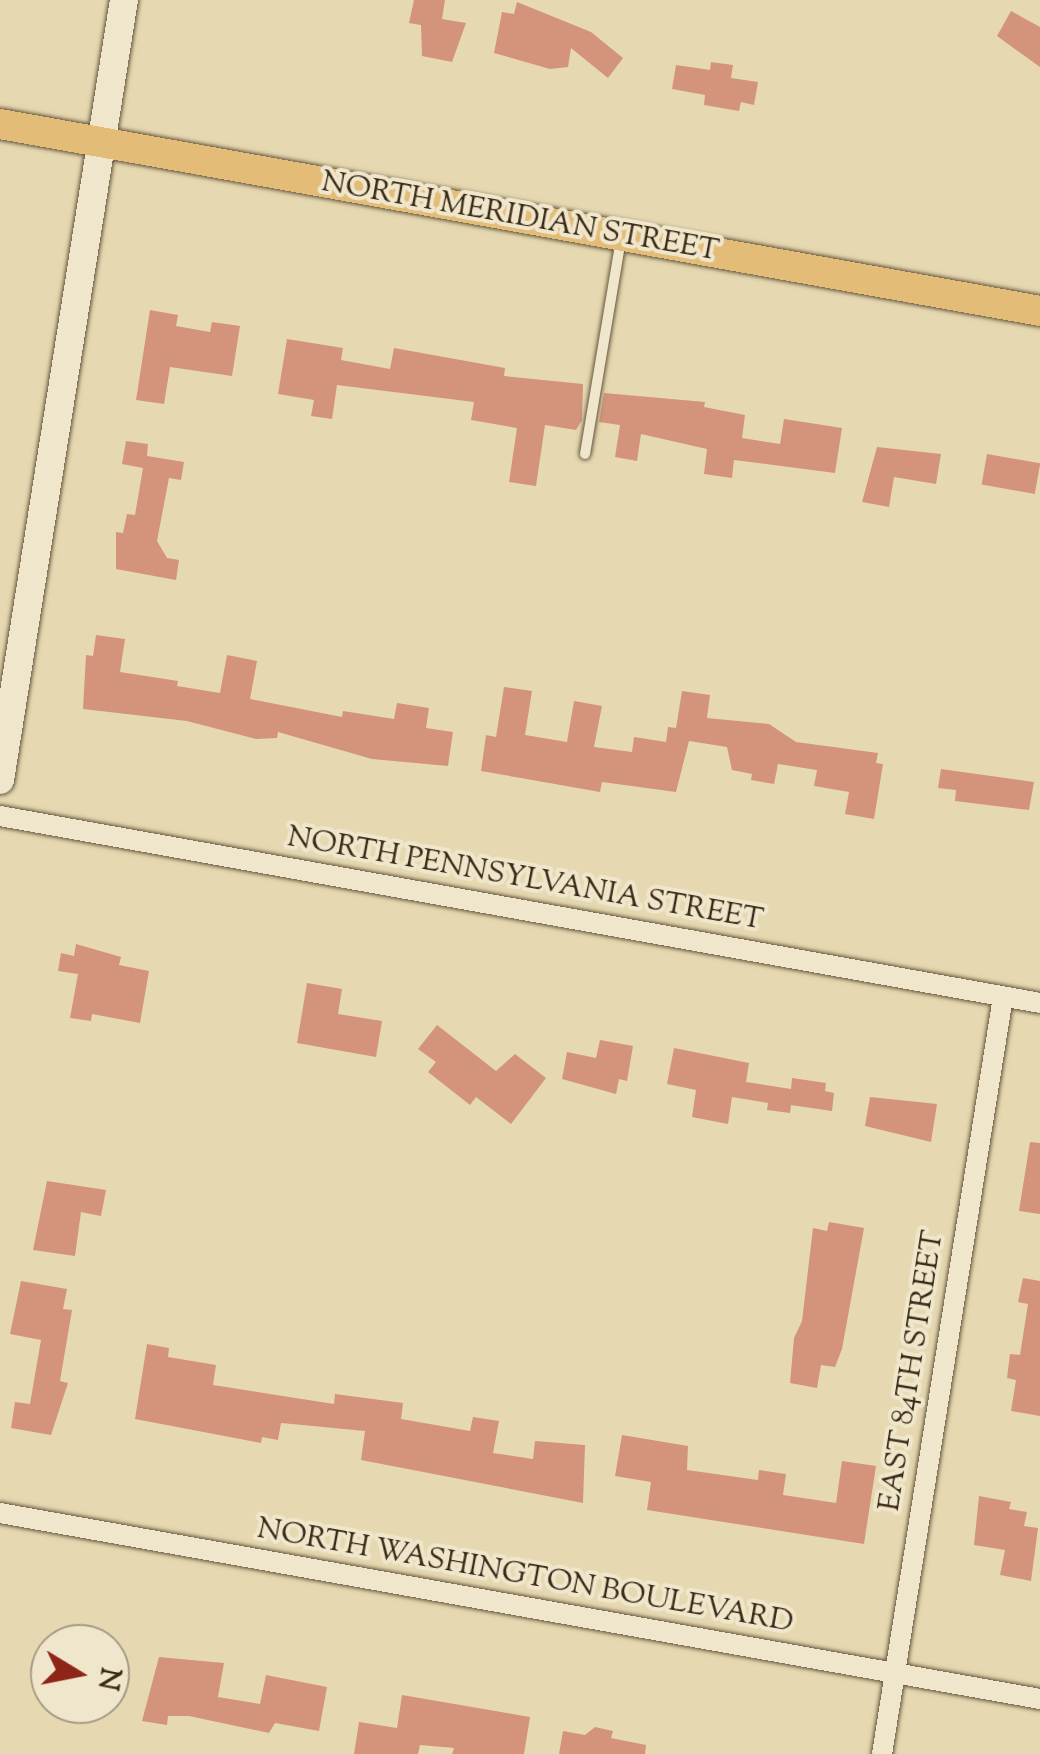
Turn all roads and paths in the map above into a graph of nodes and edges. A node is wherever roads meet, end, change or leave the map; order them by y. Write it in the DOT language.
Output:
graph roads {
  1 [pos="124,0"];
  2 [pos="0,124"];
  3 [pos="101,142"];
  4 [pos="622,237"];
  5 [pos="1040,311"];
  6 [pos="585,454"];
  7 [pos="0,780"];
  8 [pos="0,816"];
  9 [pos="1003,997"];
  10 [pos="1040,1003"];
  11 [pos="0,1512"];
  12 [pos="896,1674"];
  13 [pos="1040,1699"];
  14 [pos="882,1754"];
  1 -- 3 [label="street"];
  2 -- 3 [label="main road, NORTH MERIDIAN STREET"];
  3 -- 4 [label="main road, NORTH MERIDIAN STREET"];
  3 -- 7 [label="street"];
  4 -- 5 [label="main road, NORTH MERIDIAN STREET"];
  4 -- 6 [label="lane"];
  8 -- 9 [label="street, NORTH PENNSYLVANIA STREET"];
  9 -- 10 [label="street, NORTH PENNSYLVANIA STREET"];
  9 -- 12 [label="street, EAST 84TH STREET"];
  11 -- 12 [label="street, NORTH WASHINGTON BOULEVARD"];
  12 -- 13 [label="street, NORTH WASHINGTON BOULEVARD"];
  12 -- 14 [label="street, EAST 84TH STREET"];
}
